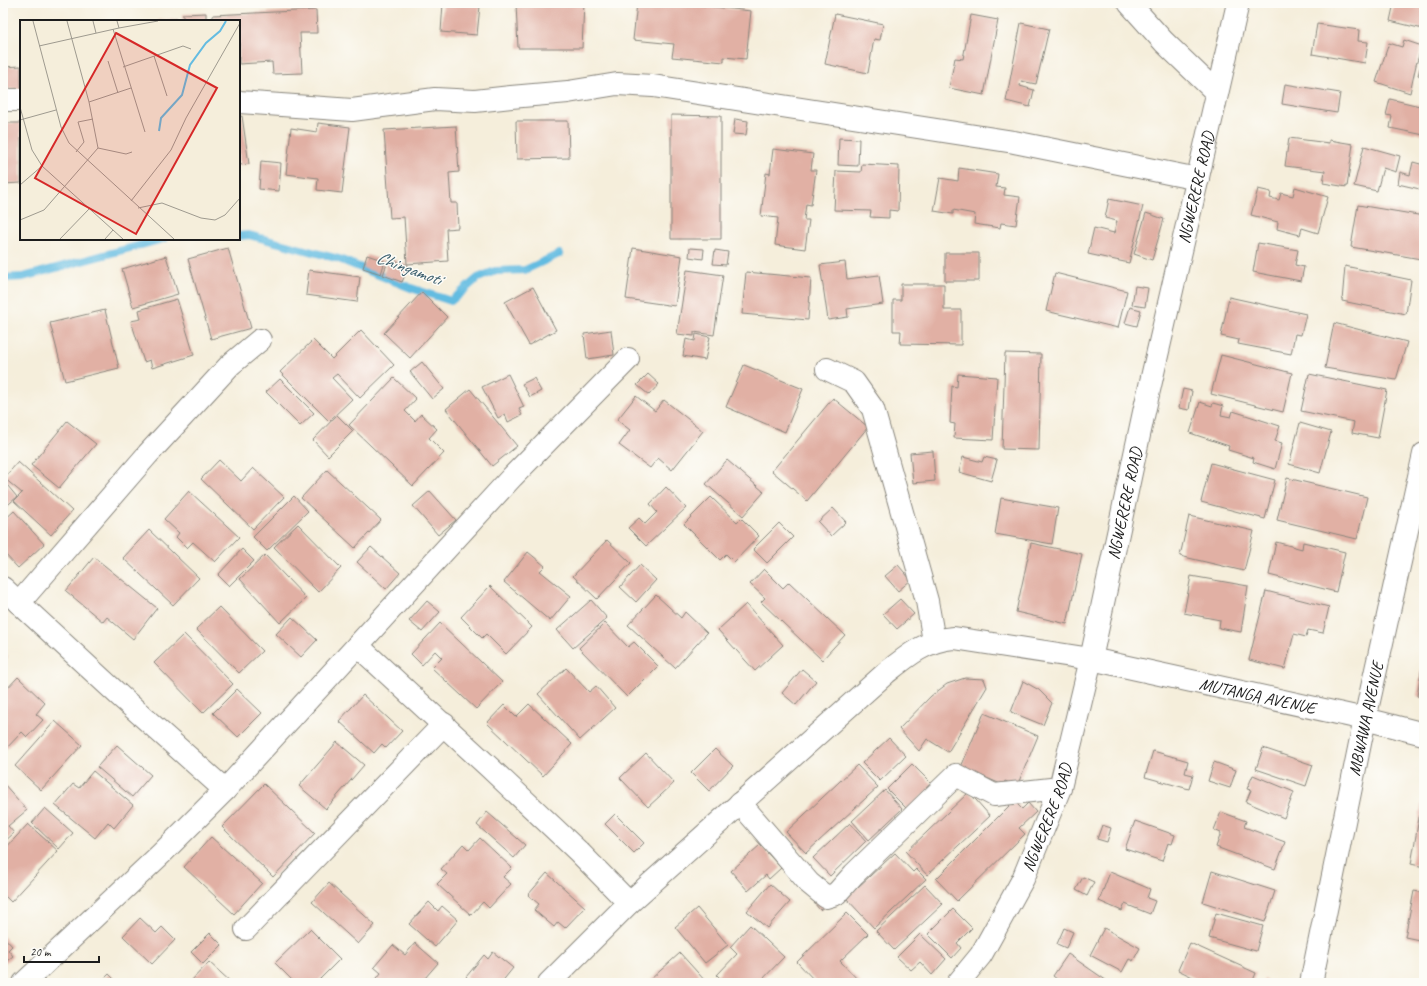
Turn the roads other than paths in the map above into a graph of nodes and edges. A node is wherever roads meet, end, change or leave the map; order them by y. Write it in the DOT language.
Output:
graph roads {
  1 [pos="1129,3"];
  2 [pos="1238,3"];
  3 [pos="1218,93"];
  4 [pos="3,100"];
  5 [pos="20,100"];
  6 [pos="240,102"];
  7 [pos="1198,179"];
  8 [pos="260,340"];
  9 [pos="628,359"];
  10 [pos="828,369"];
  11 [pos="1424,454"];
  12 [pos="3,588"];
  13 [pos="19,603"];
  14 [pos="934,641"];
  15 [pos="358,646"];
  16 [pos="1091,658"];
  17 [pos="1365,719"];
  18 [pos="444,724"];
  19 [pos="1424,734"];
  20 [pos="1060,788"];
  21 [pos="225,790"];
  22 [pos="740,803"];
  23 [pos="629,903"];
  24 [pos="246,930"];
  25 [pos="24,983"];
  26 [pos="549,983"];
  27 [pos="958,983"];
  28 [pos="1311,983"];
  1 -- 3 [label="street"];
  2 -- 3 [label="street, NGWERERE ROAD"];
  3 -- 7 [label="street, NGWERERE ROAD"];
  4 -- 5 [label="street"];
  6 -- 7 [label="street"];
  7 -- 16 [label="street, NGWERERE ROAD"];
  8 -- 13 [label="street"];
  9 -- 15 [label="street"];
  10 -- 14 [label="street"];
  11 -- 17 [label="street, MBWAWA AVENUE"];
  12 -- 13 [label="street"];
  13 -- 21 [label="street"];
  14 -- 16 [label="street, MUTANGA AVENUE"];
  14 -- 22 [label="street, MUTANGA AVENUE"];
  15 -- 18 [label="street"];
  15 -- 21 [label="street"];
  16 -- 17 [label="street, MUTANGA AVENUE"];
  16 -- 20 [label="street, NGWERERE ROAD"];
  17 -- 19 [label="street, MUTANGA AVENUE"];
  17 -- 28 [label="street, MBWAWA AVENUE"];
  18 -- 23 [label="street"];
  18 -- 24 [label="street"];
  20 -- 22 [label="street"];
  20 -- 27 [label="street, NGWERERE ROAD"];
  21 -- 25 [label="street"];
  22 -- 23 [label="street, MUTANGA AVENUE"];
  23 -- 26 [label="street, MUTANGA AVENUE"];
}
